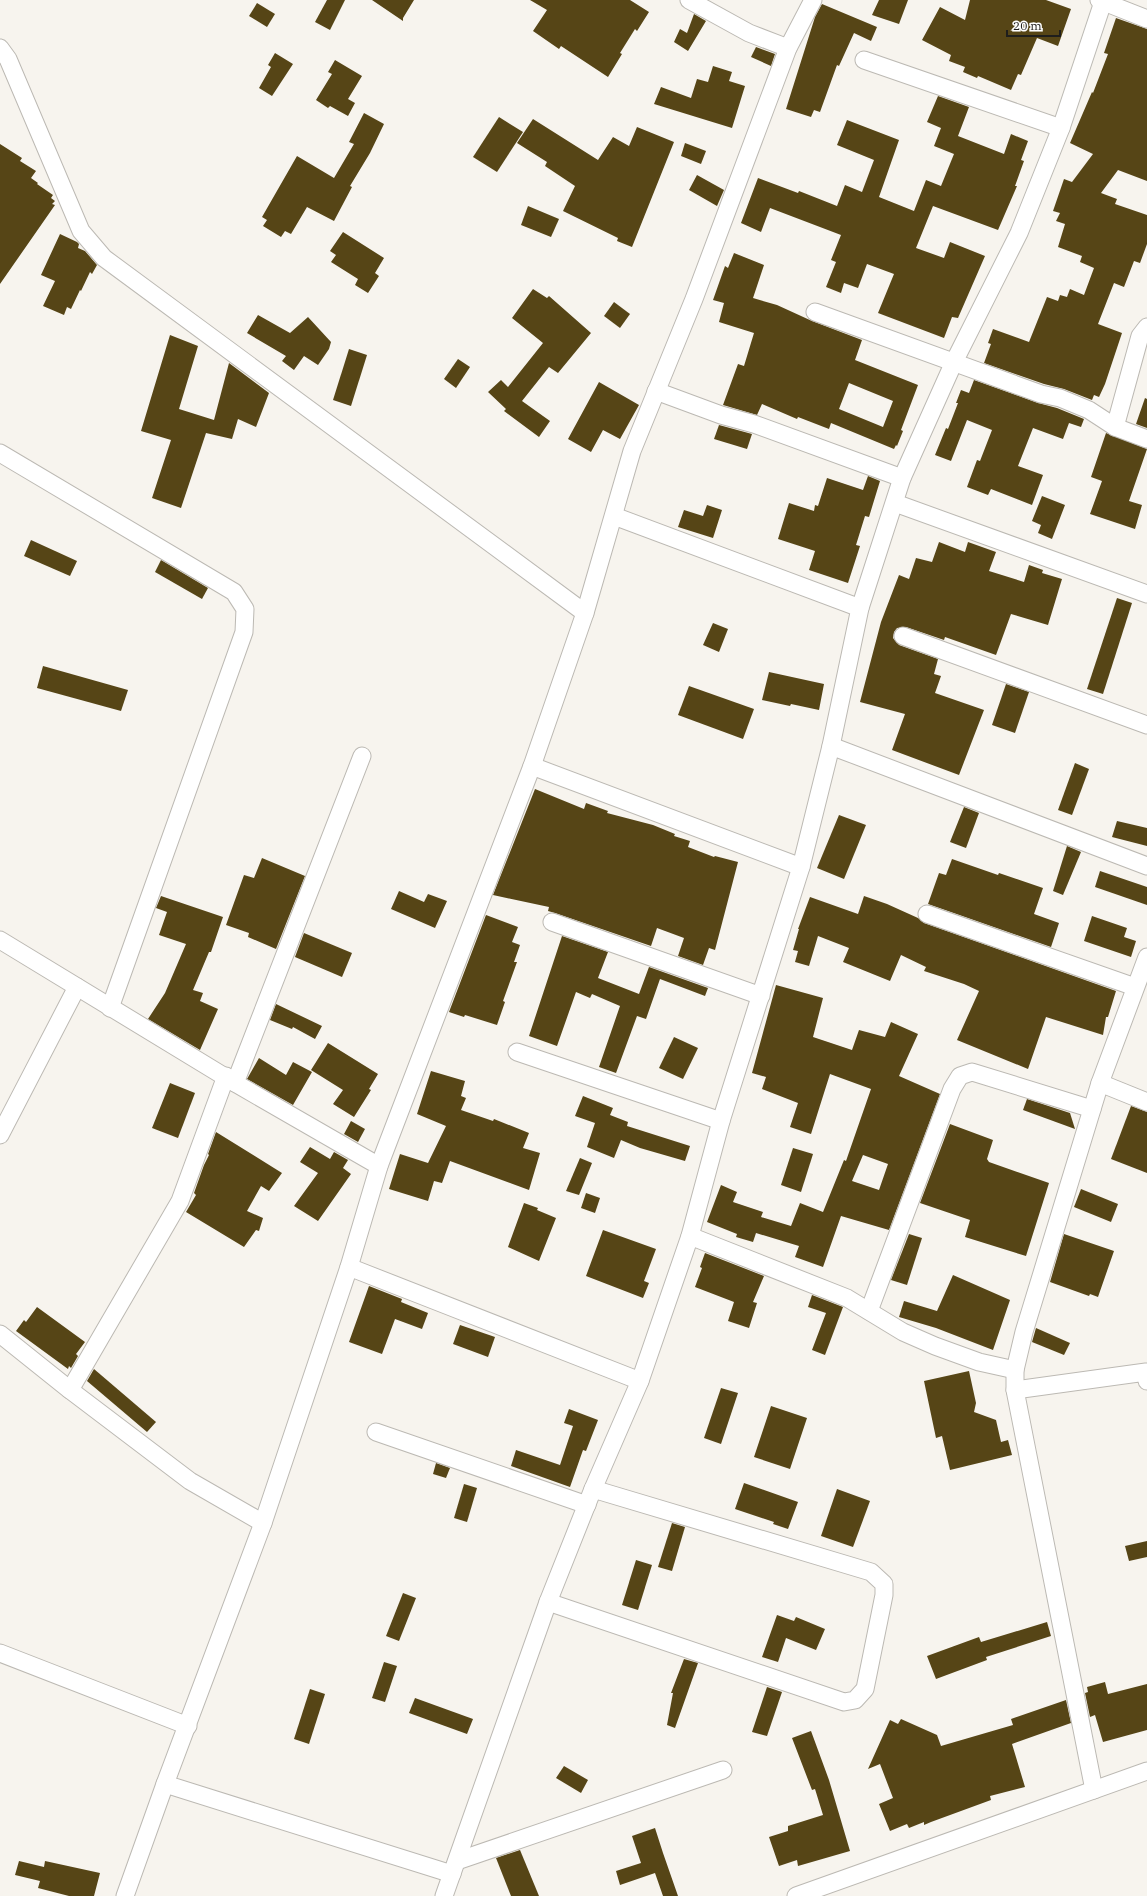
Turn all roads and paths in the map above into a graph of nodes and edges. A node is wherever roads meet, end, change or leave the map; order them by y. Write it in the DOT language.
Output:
graph roads {
  1 [pos="689,0"];
  2 [pos="812,0"];
  3 [pos="1101,1"];
  4 [pos="1147,19"];
  5 [pos="0,48"];
  6 [pos="788,48"];
  7 [pos="864,60"];
  8 [pos="1061,128"];
  9 [pos="815,312"];
  10 [pos="1147,327"];
  11 [pos="954,362"];
  12 [pos="656,391"];
  13 [pos="1115,427"];
  14 [pos="1147,439"];
  15 [pos="0,453"];
  16 [pos="902,478"];
  17 [pos="895,503"];
  18 [pos="614,516"];
  19 [pos="1147,594"];
  20 [pos="860,608"];
  21 [pos="585,613"];
  22 [pos="903,636"];
  23 [pos="1147,725"];
  24 [pos="830,746"];
  25 [pos="362,756"];
  26 [pos="532,766"];
  27 [pos="1147,866"];
  28 [pos="800,867"];
  29 [pos="927,914"];
  30 [pos="552,922"];
  31 [pos="0,940"];
  32 [pos="1147,957"];
  33 [pos="1135,986"];
  34 [pos="77,987"];
  35 [pos="761,996"];
  36 [pos="110,1008"];
  37 [pos="517,1052"];
  38 [pos="230,1080"];
  39 [pos="1100,1083"];
  40 [pos="1147,1102"];
  41 [pos="1092,1109"];
  42 [pos="721,1121"];
  43 [pos="0,1135"];
  44 [pos="379,1166"];
  45 [pos="690,1236"];
  46 [pos="350,1267"];
  47 [pos="868,1311"];
  48 [pos="0,1334"];
  49 [pos="1015,1370"];
  50 [pos="1147,1373"];
  51 [pos="640,1381"];
  52 [pos="70,1390"];
  53 [pos="1015,1390"];
  54 [pos="376,1432"];
  55 [pos="593,1489"];
  56 [pos="586,1505"];
  57 [pos="262,1523"];
  58 [pos="548,1602"];
  59 [pos="0,1653"];
  60 [pos="188,1726"];
  61 [pos="723,1770"];
  62 [pos="1147,1771"];
  63 [pos="165,1784"];
  64 [pos="1094,1790"];
  65 [pos="454,1867"];
  66 [pos="125,1896"];
  67 [pos="444,1896"];
  68 [pos="796,1896"];
  1 -- 6 [label="street"];
  2 -- 6 [label="street"];
  3 -- 4 [label="street"];
  3 -- 8 [label="street"];
  5 -- 21 [label="street"];
  6 -- 12 [label="street"];
  7 -- 8 [label="street"];
  8 -- 11 [label="street"];
  9 -- 11 [label="street"];
  10 -- 13 [label="street"];
  11 -- 13 [label="street"];
  11 -- 16 [label="street"];
  12 -- 16 [label="street"];
  12 -- 18 [label="street"];
  13 -- 14 [label="street"];
  15 -- 36 [label="street"];
  16 -- 17 [label="street"];
  17 -- 19 [label="street"];
  17 -- 20 [label="street"];
  18 -- 20 [label="street"];
  18 -- 21 [label="street"];
  20 -- 24 [label="street"];
  21 -- 26 [label="street"];
  22 -- 23 [label="street"];
  24 -- 27 [label="street"];
  24 -- 28 [label="street"];
  25 -- 38 [label="street"];
  26 -- 28 [label="street"];
  26 -- 44 [label="street"];
  28 -- 35 [label="street"];
  29 -- 33 [label="street"];
  30 -- 35 [label="street"];
  31 -- 34 [label="street"];
  32 -- 33 [label="street"];
  33 -- 39 [label="street"];
  34 -- 36 [label="street"];
  34 -- 43 [label="street"];
  35 -- 42 [label="street"];
  36 -- 38 [label="street"];
  37 -- 42 [label="street"];
  38 -- 44 [label="street"];
  38 -- 52 [label="street"];
  39 -- 40 [label="street"];
  39 -- 41 [label="street"];
  41 -- 47 [label="street"];
  41 -- 49 [label="street"];
  42 -- 45 [label="street"];
  44 -- 46 [label="street"];
  45 -- 47 [label="street"];
  45 -- 51 [label="street"];
  46 -- 51 [label="street"];
  46 -- 57 [label="street"];
  47 -- 49 [label="street"];
  48 -- 52 [label="street"];
  49 -- 53 [label="street"];
  50 -- 53 [label="street"];
  51 -- 55 [label="street"];
  52 -- 57 [label="street"];
  53 -- 64 [label="street"];
  54 -- 56 [label="street"];
  55 -- 56 [label="street"];
  55 -- 58 [label="street"];
  56 -- 58 [label="street"];
  57 -- 60 [label="street"];
  58 -- 65 [label="street"];
  59 -- 60 [label="street"];
  60 -- 63 [label="street"];
  61 -- 65 [label="street"];
  62 -- 64 [label="street"];
  63 -- 65 [label="street"];
  63 -- 66 [label="street"];
  64 -- 68 [label="street"];
  65 -- 67 [label="street"];
}
